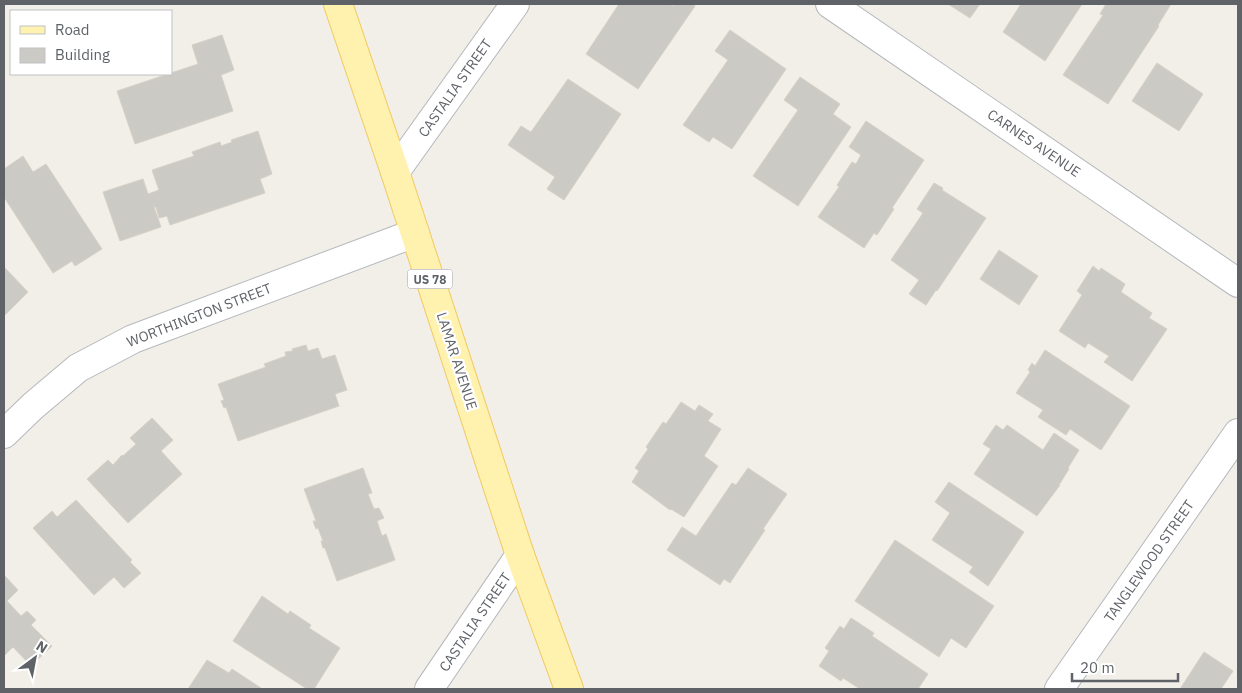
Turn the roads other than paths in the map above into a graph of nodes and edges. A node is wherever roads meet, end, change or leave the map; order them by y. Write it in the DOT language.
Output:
graph roads {
  1 [pos="338,4"];
  2 [pos="515,4"];
  3 [pos="830,4"];
  4 [pos="395,172"];
  5 [pos="415,233"];
  6 [pos="1238,283"];
  7 [pos="1238,433"];
  8 [pos="4,434"];
  9 [pos="520,555"];
  10 [pos="429,689"];
  11 [pos="569,689"];
  12 [pos="1059,689"];
  1 -- 4 [label="main road, LAMAR AVENUE / US 78"];
  2 -- 4 [label="street, CASTALIA STREET"];
  3 -- 6 [label="street, CARNES AVENUE"];
  4 -- 5 [label="main road, LAMAR AVENUE / US 78"];
  5 -- 8 [label="street, WORTHINGTON STREET"];
  5 -- 9 [label="main road, LAMAR AVENUE / US 78"];
  7 -- 12 [label="street, TANGLEWOOD STREET"];
  9 -- 10 [label="street, CASTALIA STREET"];
  9 -- 11 [label="main road, LAMAR AVENUE / US 78"];
}
